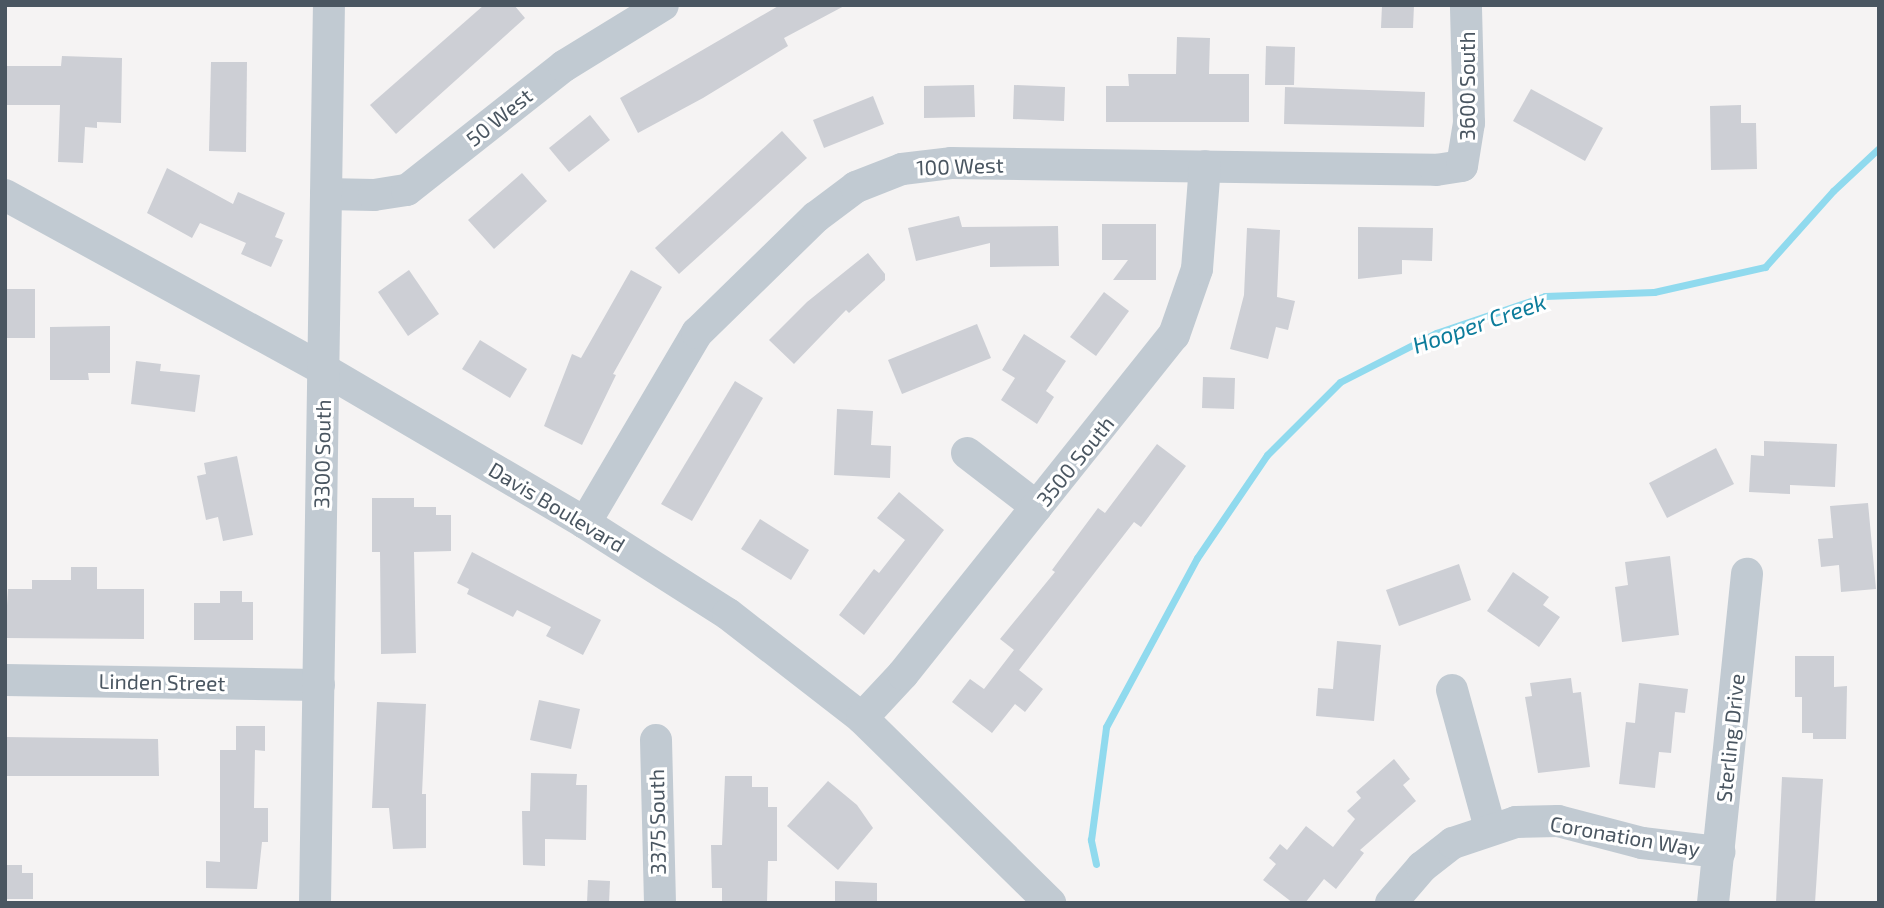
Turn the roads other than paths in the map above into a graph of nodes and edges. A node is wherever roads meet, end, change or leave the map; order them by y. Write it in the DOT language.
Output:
graph roads {
  1 [pos="329,5"];
  2 [pos="609,5"];
  3 [pos="663,5"];
  4 [pos="1466,5"];
  5 [pos="608,38"];
  6 [pos="1205,166"];
  7 [pos="1462,166"];
  8 [pos="326,194"];
  9 [pos="5,195"];
  10 [pos="323,369"];
  11 [pos="967,453"];
  12 [pos="1037,507"];
  13 [pos="585,523"];
  14 [pos="1747,574"];
  15 [pos="5,680"];
  16 [pos="319,685"];
  17 [pos="1452,690"];
  18 [pos="862,719"];
  19 [pos="656,740"];
  20 [pos="1490,828"];
  21 [pos="1719,852"];
  22 [pos="315,903"];
  23 [pos="660,903"];
  24 [pos="1050,903"];
  25 [pos="1391,903"];
  26 [pos="1713,903"];
  1 -- 8 [label="street, 3300 South"];
  2 -- 5 [label="street"];
  3 -- 5 [label="street, 50 West"];
  4 -- 7 [label="street, 3600 South"];
  5 -- 8 [label="street, 50 West"];
  6 -- 7 [label="street, 100 West"];
  6 -- 12 [label="street, 3500 South"];
  6 -- 13 [label="street, 100 West"];
  8 -- 10 [label="street, 3300 South"];
  9 -- 10 [label="street, Davis Boulevard"];
  10 -- 13 [label="street, Davis Boulevard"];
  10 -- 16 [label="street, 3300 South"];
  11 -- 12 [label="street"];
  12 -- 18 [label="street, 3500 South"];
  13 -- 18 [label="street, Davis Boulevard"];
  14 -- 21 [label="street, Sterling Drive"];
  15 -- 16 [label="street, Linden Street"];
  16 -- 22 [label="street, 3300 South"];
  17 -- 20 [label="street"];
  18 -- 24 [label="street, Davis Boulevard"];
  19 -- 23 [label="street, 3375 South"];
  20 -- 21 [label="street, Coronation Way"];
  20 -- 25 [label="street, Coronation Way"];
  21 -- 26 [label="street, Sterling Drive"];
}
